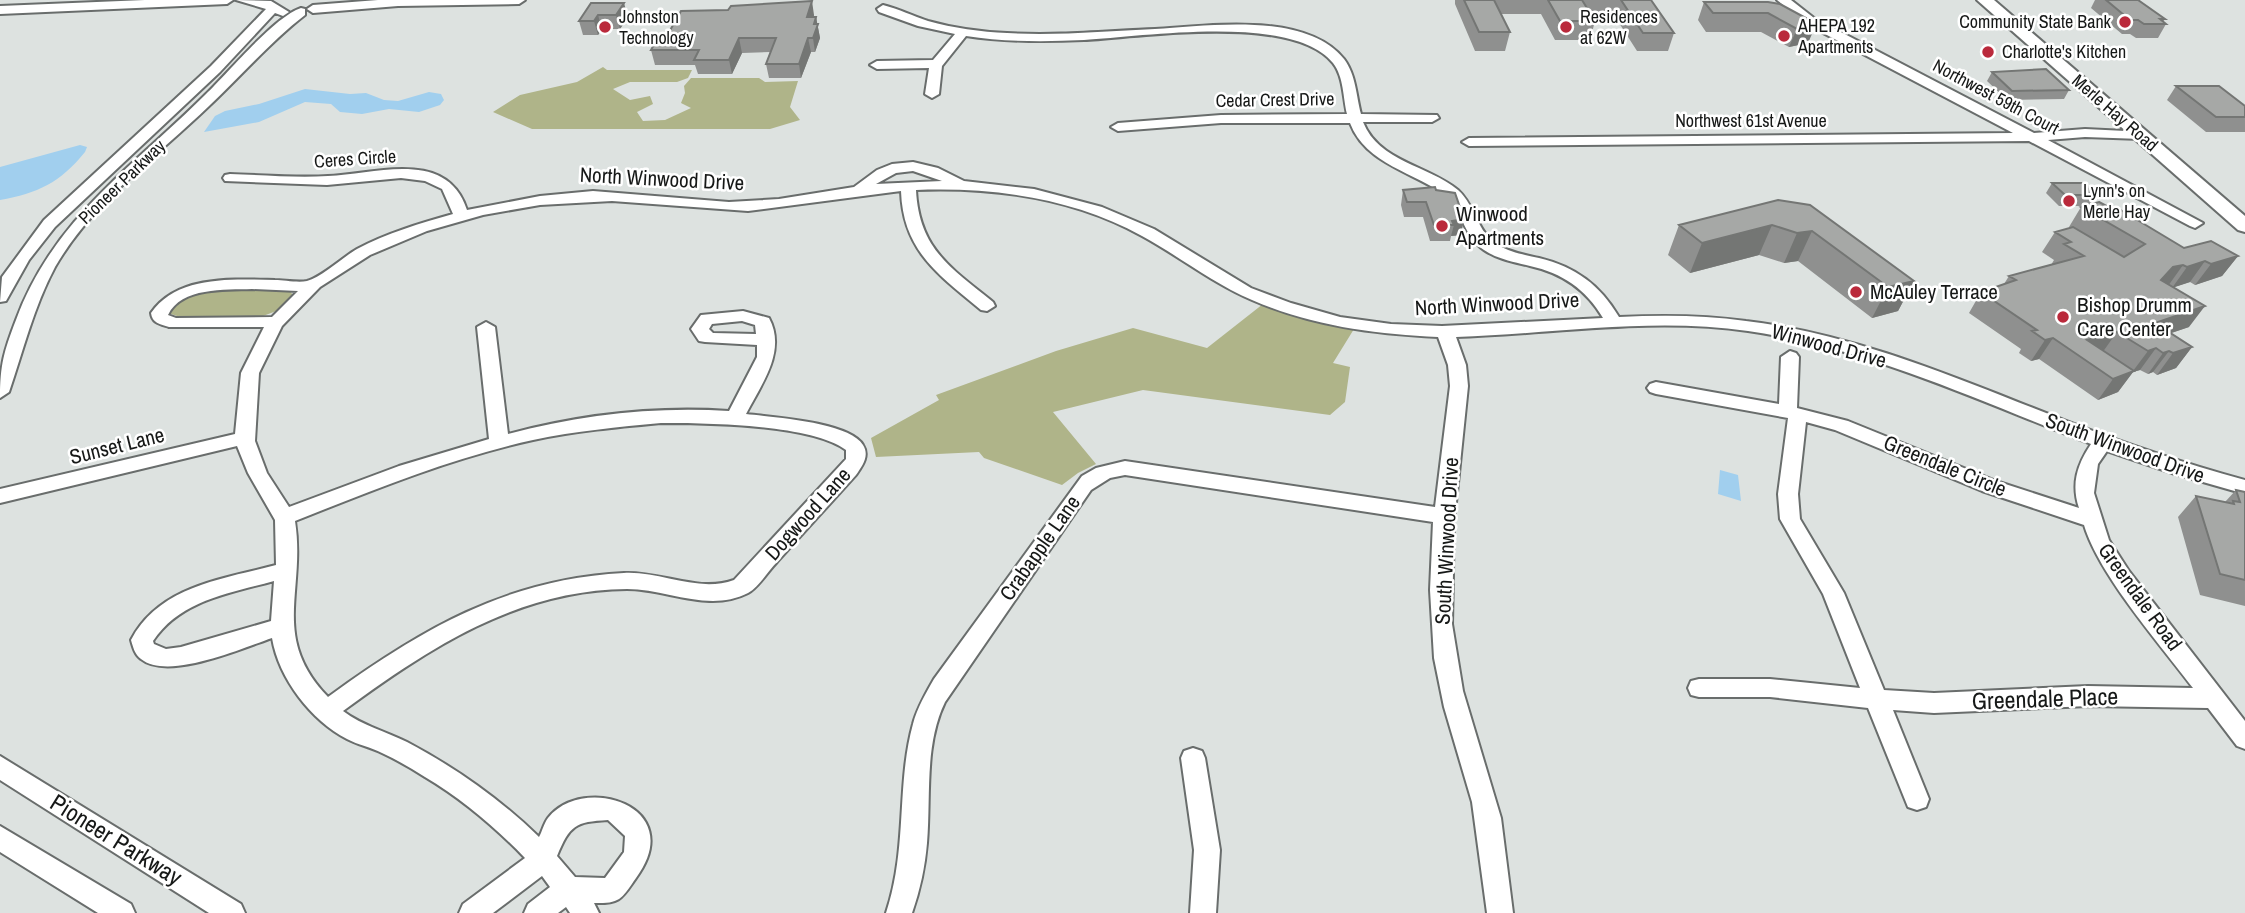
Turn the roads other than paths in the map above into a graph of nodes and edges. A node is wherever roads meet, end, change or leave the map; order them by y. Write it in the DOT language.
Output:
graph roads {
  1 [pos="19,0"];
  2 [pos="38,0"];
  3 [pos="80,0"];
  4 [pos="227,0"];
  5 [pos="242,0"];
  6 [pos="331,0"];
  7 [pos="519,0"];
  8 [pos="1783,0"];
  9 [pos="1985,0"];
  10 [pos="272,5"];
  11 [pos="0,9"];
  12 [pos="307,10"];
  13 [pos="915,20"];
  14 [pos="963,32"];
  15 [pos="936,64"];
  16 [pos="877,65"];
  17 [pos="932,94"];
  18 [pos="1354,118"];
  19 [pos="1432,118"];
  20 [pos="1118,127"];
  21 [pos="2141,135"];
  22 [pos="2033,138"];
  23 [pos="1469,142"];
  24 [pos="230,178"];
  25 [pos="908,186"];
  26 [pos="961,186"];
  27 [pos="859,191"];
  28 [pos="461,215"];
  29 [pos="2195,223"];
  30 [pos="2245,226"];
  31 [pos="312,286"];
  32 [pos="0,297"];
  33 [pos="987,306"];
  34 [pos="1646,319"];
  35 [pos="1613,321"];
  36 [pos="276,322"];
  37 [pos="486,327"];
  38 [pos="1446,334"];
  39 [pos="766,340"];
  40 [pos="1790,357"];
  41 [pos="1656,388"];
  42 [pos="0,392"];
  43 [pos="2006,405"];
  44 [pos="1793,413"];
  45 [pos="734,419"];
  46 [pos="244,438"];
  47 [pos="499,441"];
  48 [pos="2103,441"];
  49 [pos="2245,487"];
  50 [pos="0,496"];
  51 [pos="1444,516"];
  52 [pos="285,517"];
  53 [pos="2091,520"];
  54 [pos="286,570"];
  55 [pos="283,626"];
  56 [pos="1699,688"];
  57 [pos="2214,698"];
  58 [pos="1876,699"];
  59 [pos="327,711"];
  60 [pos="2245,739"];
  61 [pos="1193,758"];
  62 [pos="0,767"];
  63 [pos="1917,799"];
  64 [pos="0,838"];
  65 [pos="543,860"];
  66 [pos="579,903"];
  67 [pos="122,913"];
  68 [pos="232,913"];
  69 [pos="472,913"];
  70 [pos="537,913"];
  71 [pos="899,913"];
  72 [pos="1203,913"];
  73 [pos="1500,913"];
  1 -- 11 [label="street"];
  2 -- 3 [label="street"];
  4 -- 11 [label="street"];
  5 -- 10 [label="street"];
  6 -- 12 [label="street, Pioneer Parkway"];
  7 -- 12 [label="street"];
  8 -- 22 [label="street, Northwest 59th Court"];
  9 -- 21 [label="main road, Merle Hay Road"];
  10 -- 12 [label="street"];
  10 -- 32 [label="street, Pioneer Parkway"];
  12 -- 42 [label="street, Pioneer Parkway"];
  13 -- 14 [label="street"];
  14 -- 15 [label="street"];
  14 -- 18 [label="street"];
  15 -- 16 [label="street"];
  15 -- 17 [label="street"];
  18 -- 19 [label="street, Cedar Crest Drive"];
  18 -- 20 [label="street, Cedar Crest Drive"];
  18 -- 35 [label="street"];
  21 -- 22 [label="street, Northwest 61st Avenue"];
  21 -- 30 [label="main road, Merle Hay Road"];
  22 -- 23 [label="street, Northwest 61st Avenue"];
  22 -- 29 [label="street, Northwest 59th Court"];
  24 -- 28 [label="street, Ceres Circle"];
  25 -- 26 [label="street, North Winwood Drive"];
  25 -- 27 [label="street, North Winwood Drive"];
  25 -- 33 [label="street"];
  26 -- 27 [label="street, North Winwood Drive"];
  26 -- 38 [label="street, North Winwood Drive"];
  27 -- 28 [label="street, North Winwood Drive"];
  28 -- 31 [label="street, North Winwood Drive"];
  31 -- 36 [label="street, North Winwood Drive"];
  31 -- 36 [label="street"];
  34 -- 35 [label="street, North Winwood Drive"];
  34 -- 43 [label="street, Winwood Drive"];
  35 -- 38 [label="street, North Winwood Drive"];
  36 -- 46 [label="street, North Winwood Drive"];
  37 -- 47 [label="street"];
  38 -- 51 [label="street, South Winwood Drive"];
  39 -- 45 [label="street"];
  40 -- 44 [label="street"];
  41 -- 44 [label="street, Greendale Circle"];
  43 -- 48 [label="street, South Winwood Drive"];
  44 -- 53 [label="street, Greendale Circle"];
  44 -- 58 [label="street"];
  45 -- 47 [label="street, Dogwood Lane"];
  45 -- 59 [label="street, Dogwood Lane"];
  46 -- 50 [label="street, Sunset Lane"];
  46 -- 52 [label="street, North Winwood Drive"];
  47 -- 52 [label="street, Dogwood Lane"];
  48 -- 49 [label="street, South Winwood Drive"];
  48 -- 53 [label="street, Greendale Road"];
  51 -- 71 [label="street, Crabapple Lane"];
  51 -- 73 [label="street, South Winwood Drive"];
  52 -- 54 [label="street"];
  53 -- 57 [label="street, Greendale Road"];
  54 -- 55 [label="street"];
  54 -- 55 [label="street"];
  55 -- 59 [label="street"];
  56 -- 58 [label="street, Greendale Place"];
  57 -- 58 [label="street, Greendale Place"];
  57 -- 60 [label="street, Greendale Road"];
  58 -- 63 [label="street"];
  59 -- 65 [label="street"];
  61 -- 72 [label="street"];
  62 -- 68 [label="street, Pioneer Parkway"];
  64 -- 67 [label="street"];
  65 -- 66 [label="street"];
  65 -- 66 [label="street"];
  65 -- 69 [label="street"];
  66 -- 70 [label="street"];
}
